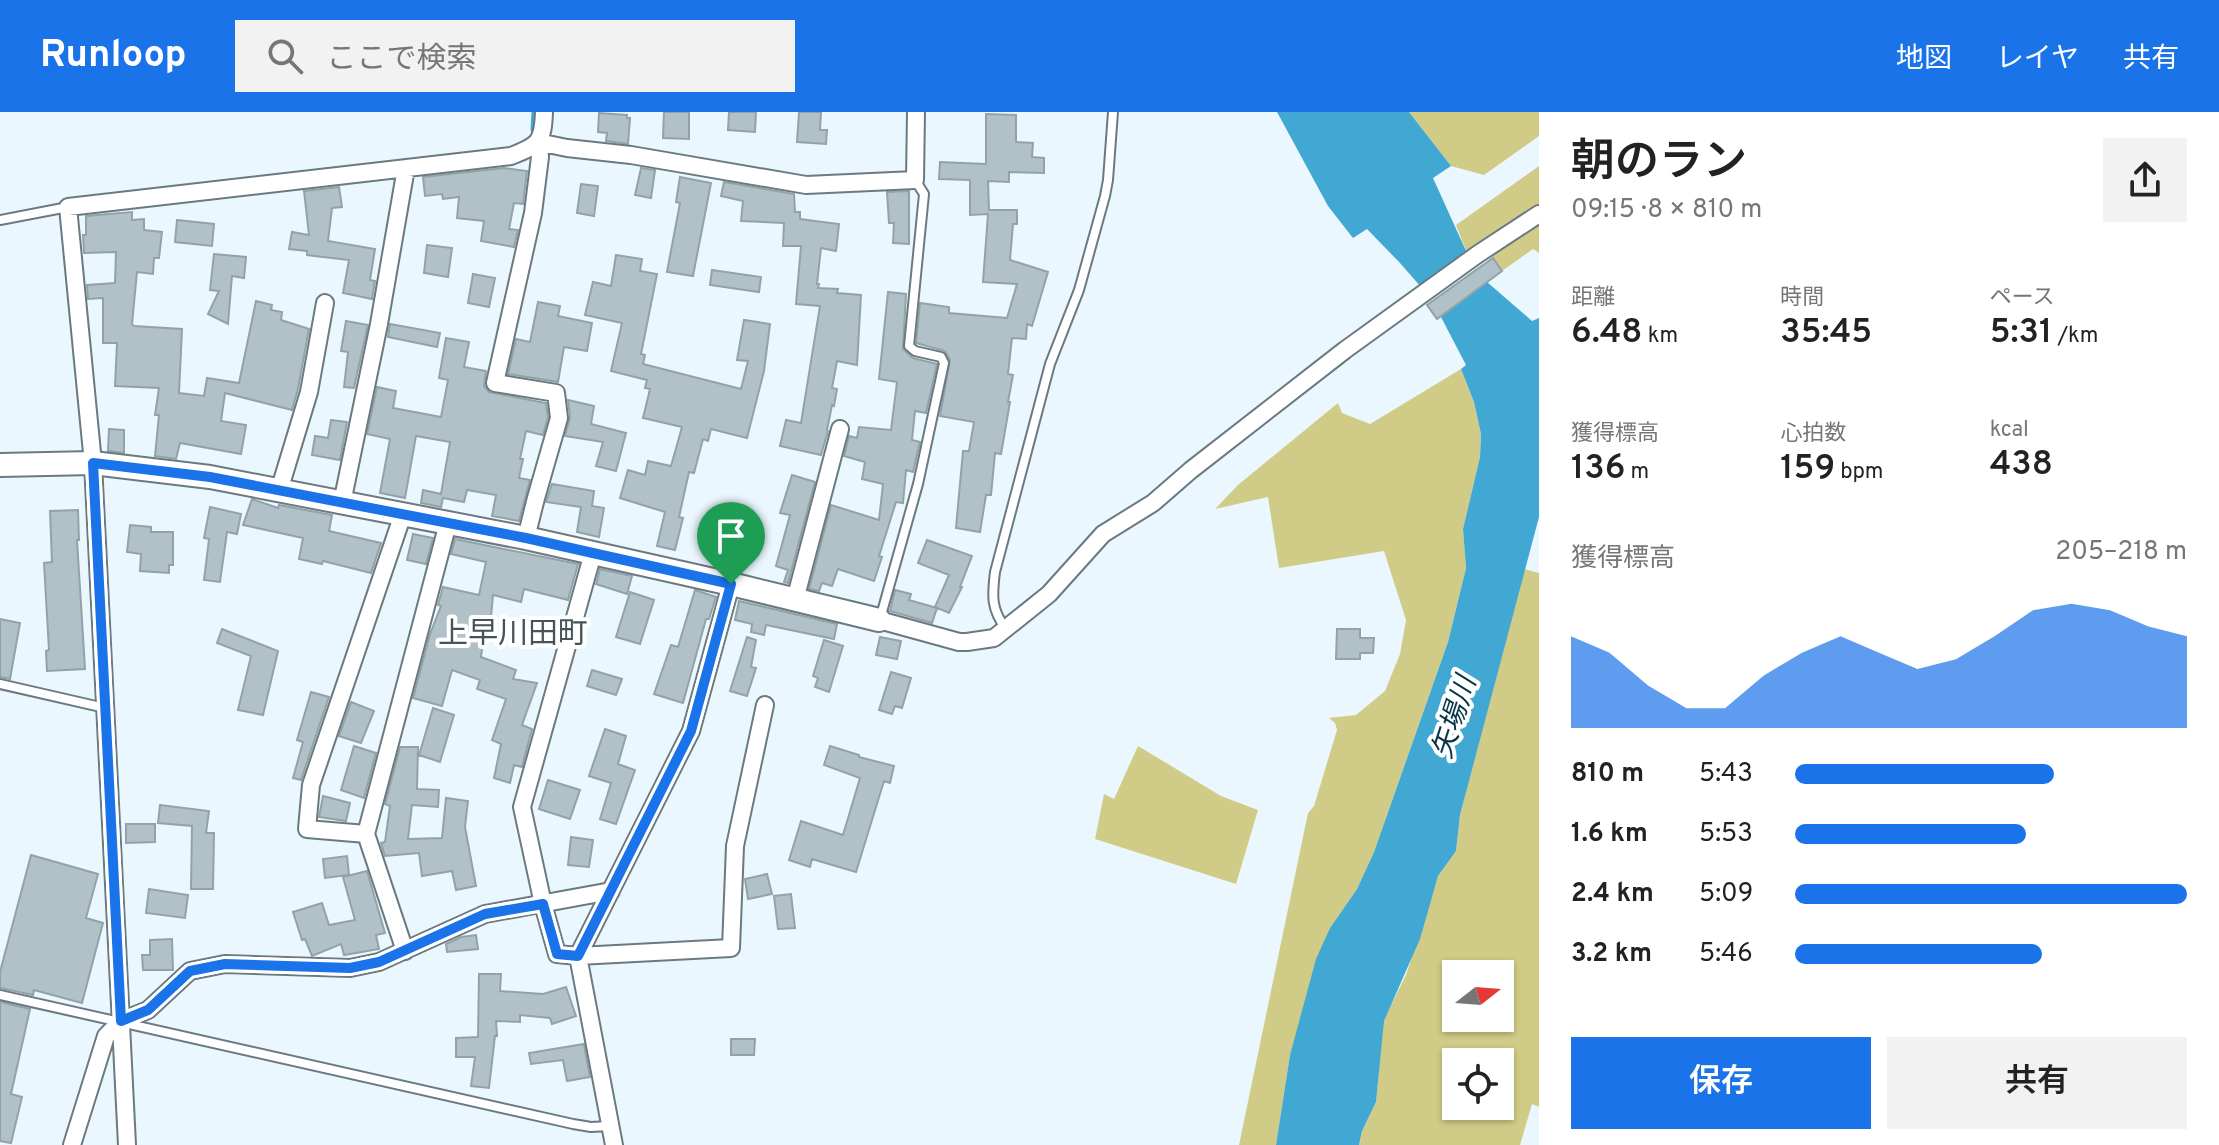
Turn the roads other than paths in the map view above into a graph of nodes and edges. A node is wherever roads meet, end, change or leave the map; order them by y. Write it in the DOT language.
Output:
graph roads {
  1 [pos="544,112"];
  2 [pos="916,112"];
  3 [pos="1113,112"];
  4 [pos="538,142"];
  5 [pos="406,168"];
  6 [pos="915,180"];
  7 [pos="68,207"];
  8 [pos="1539,214"];
  9 [pos="0,220"];
  10 [pos="325,303"];
  11 [pos="840,429"];
  12 [pos="93,463"];
  13 [pos="0,465"];
  14 [pos="279,491"];
  15 [pos="342,503"];
  16 [pos="403,514"];
  17 [pos="448,523"];
  18 [pos="526,538"];
  19 [pos="593,553"];
  20 [pos="731,584"];
  21 [pos="795,600"];
  22 [pos="879,620"];
  23 [pos="1006,629"];
  24 [pos="0,684"];
  25 [pos="765,705"];
  26 [pos="105,708"];
  27 [pos="366,834"];
  28 [pos="611,891"];
  29 [pos="543,904"];
  30 [pos="405,951"];
  31 [pos="578,956"];
  32 [pos="0,995"];
  33 [pos="121,1021"];
  34 [pos="610,1126"];
  35 [pos="72,1145"];
  36 [pos="127,1145"];
  37 [pos="614,1145"];
  1 -- 4 [label="street"];
  2 -- 6 [label="street"];
  3 -- 23 [label="lane"];
  4 -- 5 [label="street"];
  4 -- 6 [label="street"];
  4 -- 18 [label="street"];
  5 -- 7 [label="street"];
  5 -- 15 [label="street"];
  6 -- 22 [label="lane"];
  7 -- 9 [label="lane"];
  7 -- 12 [label="street"];
  8 -- 23 [label="street"];
  10 -- 14 [label="street"];
  11 -- 21 [label="street"];
  12 -- 13 [label="street"];
  12 -- 14 [label="street"];
  12 -- 26 [label="street"];
  14 -- 15 [label="street"];
  15 -- 16 [label="street"];
  16 -- 17 [label="street"];
  16 -- 27 [label="street"];
  17 -- 18 [label="street"];
  17 -- 27 [label="street"];
  18 -- 19 [label="street"];
  19 -- 20 [label="street"];
  19 -- 29 [label="street"];
  20 -- 21 [label="street"];
  20 -- 28 [label="street"];
  21 -- 22 [label="street"];
  22 -- 23 [label="street"];
  24 -- 26 [label="lane"];
  25 -- 31 [label="street"];
  26 -- 33 [label="street"];
  27 -- 30 [label="street"];
  28 -- 29 [label="street"];
  28 -- 31 [label="street"];
  29 -- 30 [label="street"];
  29 -- 31 [label="street"];
  30 -- 33 [label="street"];
  31 -- 34 [label="street"];
  32 -- 33 [label="lane"];
  33 -- 34 [label="lane"];
  33 -- 35 [label="street"];
  33 -- 36 [label="street"];
  34 -- 37 [label="street"];
}
